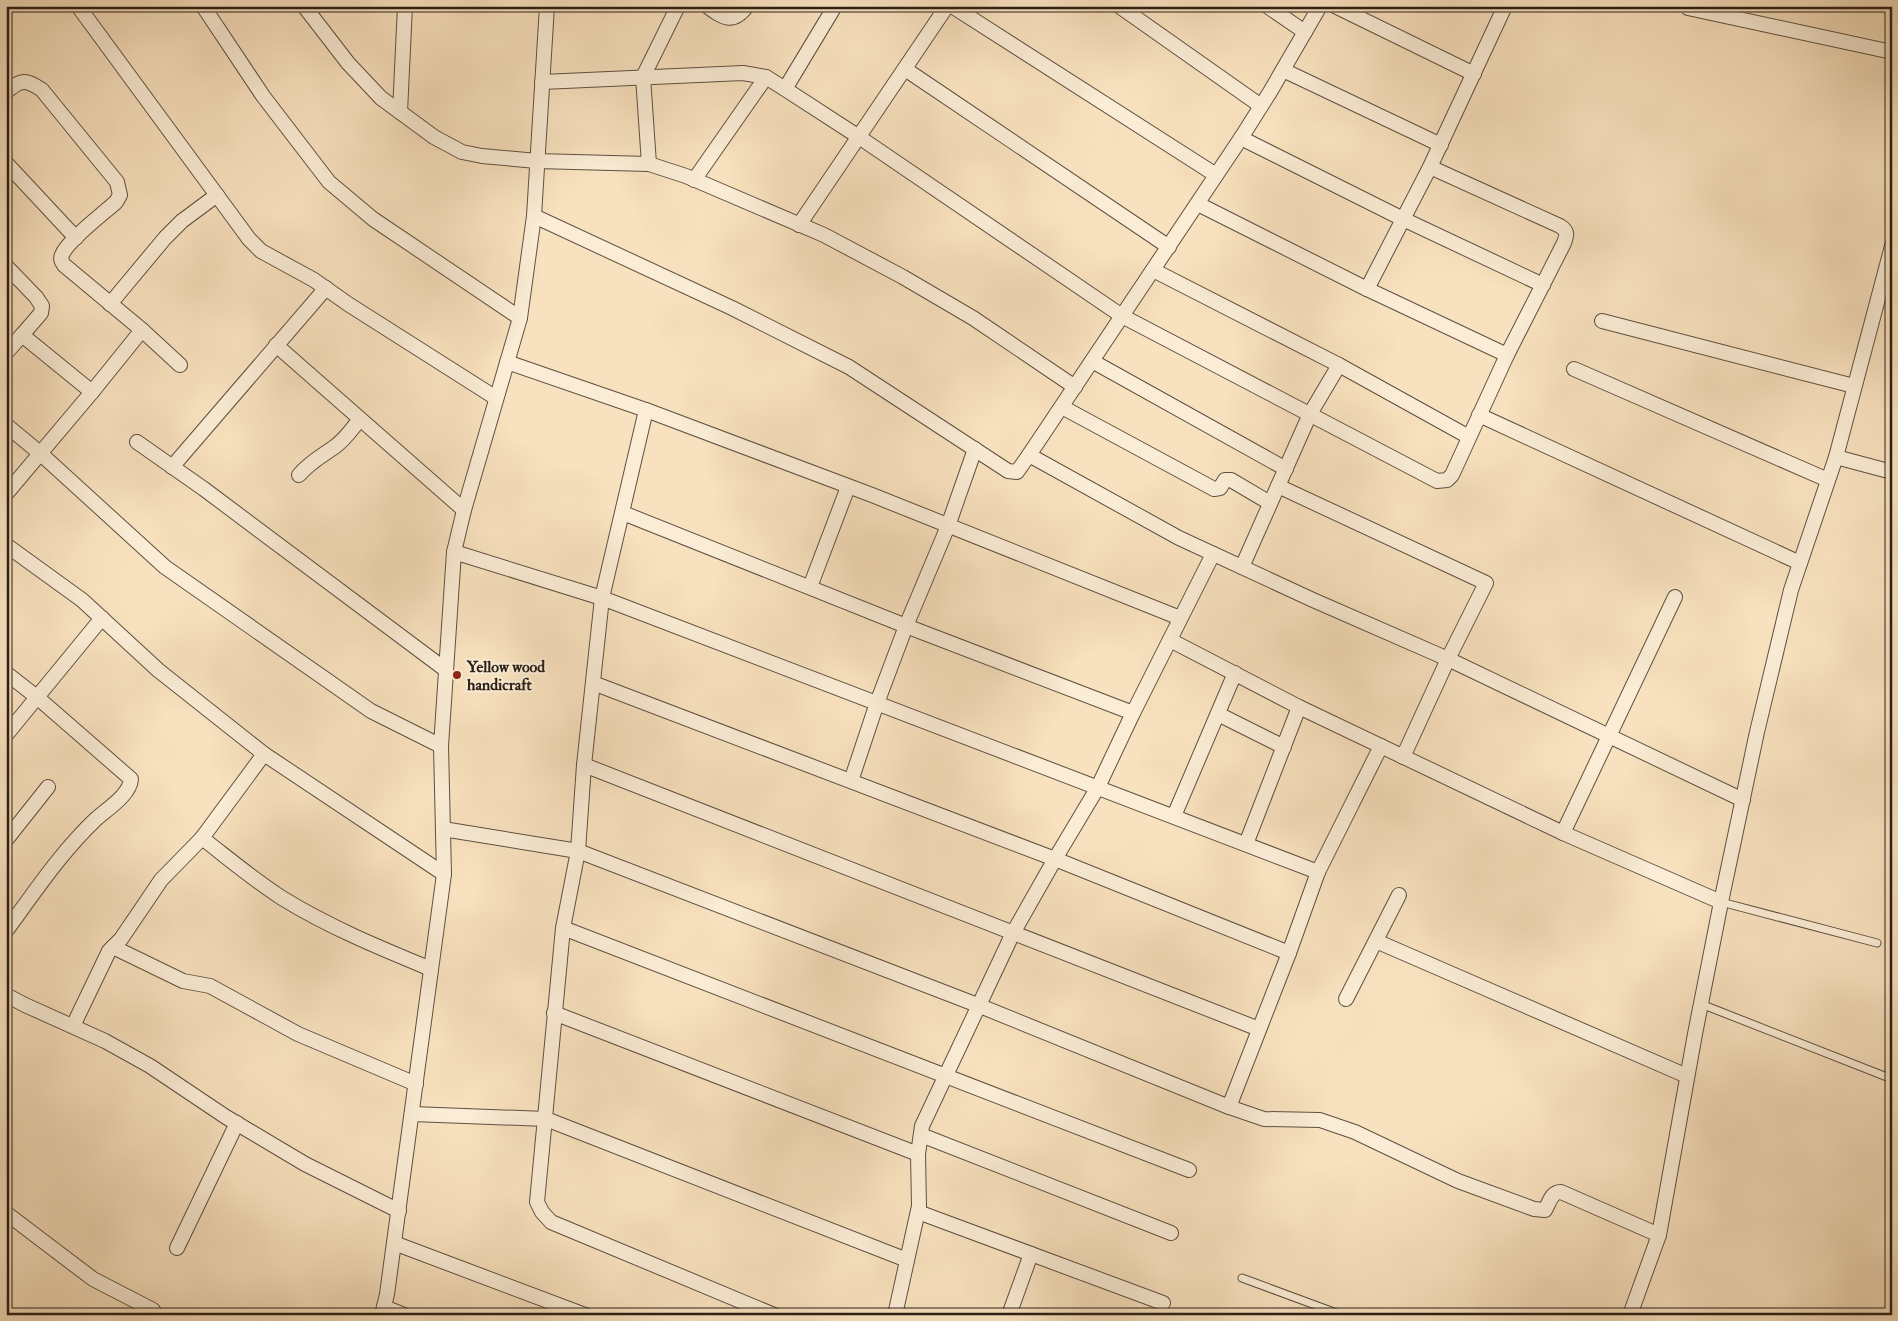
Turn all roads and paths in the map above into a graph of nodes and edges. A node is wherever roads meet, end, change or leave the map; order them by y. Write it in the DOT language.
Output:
graph roads {
  1 [pos="78,6"];
  2 [pos="203,6"];
  3 [pos="304,6"];
  4 [pos="404,6"];
  5 [pos="547,6"];
  6 [pos="678,6"];
  7 [pos="708,6"];
  8 [pos="748,6"];
  9 [pos="835,6"];
  10 [pos="947,6"];
  11 [pos="952,6"];
  12 [pos="1118,6"];
  13 [pos="1267,6"];
  14 [pos="1320,6"];
  15 [pos="1335,6"];
  16 [pos="1505,6"];
  17 [pos="1688,8"];
  18 [pos="1305,32"];
  19 [pos="1892,52"];
  20 [pos="905,69"];
  21 [pos="1283,70"];
  22 [pos="1474,74"];
  23 [pos="643,77"];
  24 [pos="766,77"];
  25 [pos="542,82"];
  26 [pos="785,89"];
  27 [pos="6,92"];
  28 [pos="1261,106"];
  29 [pos="400,112"];
  30 [pos="859,137"];
  31 [pos="1241,138"];
  32 [pos="1441,145"];
  33 [pos="537,161"];
  34 [pos="6,163"];
  35 [pos="649,164"];
  36 [pos="1430,167"];
  37 [pos="1216,176"];
  38 [pos="694,180"];
  39 [pos="217,195"];
  40 [pos="1198,204"];
  41 [pos="534,216"];
  42 [pos="1403,219"];
  43 [pos="799,225"];
  44 [pos="76,238"];
  45 [pos="1892,246"];
  46 [pos="1169,247"];
  47 [pos="6,266"];
  48 [pos="1153,270"];
  49 [pos="1543,285"];
  50 [pos="326,288"];
  51 [pos="1367,289"];
  52 [pos="110,304"];
  53 [pos="1122,316"];
  54 [pos="520,318"];
  55 [pos="1602,321"];
  56 [pos="142,330"];
  57 [pos="22,335"];
  58 [pos="276,345"];
  59 [pos="6,352"];
  60 [pos="1507,355"];
  61 [pos="1092,361"];
  62 [pos="507,362"];
  63 [pos="180,365"];
  64 [pos="1338,365"];
  65 [pos="1574,369"];
  66 [pos="1854,386"];
  67 [pos="1075,387"];
  68 [pos="92,392"];
  69 [pos="496,398"];
  70 [pos="1062,406"];
  71 [pos="646,410"];
  72 [pos="1310,414"];
  73 [pos="1479,415"];
  74 [pos="360,419"];
  75 [pos="6,425"];
  76 [pos="1469,437"];
  77 [pos="136,442"];
  78 [pos="975,449"];
  79 [pos="41,454"];
  80 [pos="1029,455"];
  81 [pos="1836,457"];
  82 [pos="172,466"];
  83 [pos="1286,469"];
  84 [pos="1892,472"];
  85 [pos="299,475"];
  86 [pos="1828,480"];
  87 [pos="848,486"];
  88 [pos="1278,486"];
  89 [pos="6,494"];
  90 [pos="1270,503"];
  91 [pos="464,510"];
  92 [pos="623,514"];
  93 [pos="948,526"];
  94 [pos="6,545"];
  95 [pos="454,552"];
  96 [pos="1213,554"];
  97 [pos="1800,563"];
  98 [pos="1242,567"];
  99 [pos="810,587"];
  100 [pos="1674,597"];
  101 [pos="602,598"];
  102 [pos="102,618"];
  103 [pos="1180,618"];
  104 [pos="906,626"];
  105 [pos="1170,640"];
  106 [pos="1448,659"];
  107 [pos="446,670"];
  108 [pos="6,673"];
  109 [pos="1235,673"];
  110 [pos="593,683"];
  111 [pos="38,698"];
  112 [pos="877,703"];
  113 [pos="1299,707"];
  114 [pos="1133,713"];
  115 [pos="1218,714"];
  116 [pos="6,735"];
  117 [pos="1608,737"];
  118 [pos="441,746"];
  119 [pos="1381,746"];
  120 [pos="1284,747"];
  121 [pos="264,754"];
  122 [pos="1403,757"];
  123 [pos="584,765"];
  124 [pos="851,782"];
  125 [pos="48,787"];
  126 [pos="1098,787"];
  127 [pos="1743,800"];
  128 [pos="1174,816"];
  129 [pos="443,830"];
  130 [pos="1563,833"];
  131 [pos="202,838"];
  132 [pos="6,840"];
  133 [pos="1246,844"];
  134 [pos="578,851"];
  135 [pos="1055,859"];
  136 [pos="1318,872"];
  137 [pos="444,874"];
  138 [pos="1399,895"];
  139 [pos="1722,902"];
  140 [pos="11,914"];
  141 [pos="564,928"];
  142 [pos="6,932"];
  143 [pos="1013,933"];
  144 [pos="1376,941"];
  145 [pos="1877,943"];
  146 [pos="113,947"];
  147 [pos="1289,953"];
  148 [pos="432,969"];
  149 [pos="6,995"];
  150 [pos="1346,999"];
  151 [pos="1701,1004"];
  152 [pos="980,1006"];
  153 [pos="554,1013"];
  154 [pos="73,1026"];
  155 [pos="1260,1030"];
  156 [pos="947,1076"];
  157 [pos="1687,1076"];
  158 [pos="1892,1079"];
  159 [pos="416,1084"];
  160 [pos="1228,1107"];
  161 [pos="412,1114"];
  162 [pos="546,1119"];
  163 [pos="237,1123"];
  164 [pos="921,1135"];
  165 [pos="918,1154"];
  166 [pos="1189,1170"];
  167 [pos="399,1210"];
  168 [pos="918,1212"];
  169 [pos="6,1213"];
  170 [pos="1172,1233"];
  171 [pos="1659,1235"];
  172 [pos="394,1243"];
  173 [pos="177,1248"];
  174 [pos="1031,1254"];
  175 [pos="907,1260"];
  176 [pos="1242,1278"];
  177 [pos="1163,1303"];
  178 [pos="153,1310"];
  179 [pos="383,1311"];
  180 [pos="404,1315"];
  181 [pos="585,1315"];
  182 [pos="774,1315"];
  183 [pos="895,1315"];
  184 [pos="1009,1315"];
  185 [pos="1342,1315"];
  186 [pos="1630,1315"];
  1 -- 39 [label="street"];
  2 -- 54 [label="street"];
  3 -- 29 [label="street"];
  4 -- 29 [label="street"];
  5 -- 25 [label="street"];
  6 -- 23 [label="street"];
  7 -- 8 [label="street"];
  9 -- 26 [label="street"];
  10 -- 20 [label="street"];
  11 -- 37 [label="street"];
  12 -- 28 [label="street"];
  13 -- 18 [label="street"];
  14 -- 18 [label="street"];
  15 -- 22 [label="street"];
  16 -- 22 [label="street"];
  17 -- 19 [label="street"];
  18 -- 21 [label="street"];
  20 -- 30 [label="street"];
  20 -- 46 [label="street"];
  21 -- 28 [label="street"];
  21 -- 32 [label="street"];
  22 -- 32 [label="street"];
  23 -- 24 [label="street"];
  23 -- 25 [label="street"];
  23 -- 35 [label="street"];
  24 -- 26 [label="street"];
  24 -- 38 [label="street"];
  25 -- 33 [label="street"];
  26 -- 30 [label="street"];
  27 -- 44 [label="street"];
  28 -- 31 [label="street"];
  29 -- 33 [label="street"];
  30 -- 43 [label="street"];
  30 -- 53 [label="street"];
  31 -- 37 [label="street"];
  31 -- 42 [label="street"];
  32 -- 36 [label="street"];
  33 -- 35 [label="street"];
  33 -- 41 [label="street"];
  34 -- 44 [label="street"];
  35 -- 38 [label="street"];
  36 -- 42 [label="street"];
  36 -- 49 [label="street"];
  37 -- 40 [label="street"];
  38 -- 43 [label="street"];
  39 -- 50 [label="street"];
  39 -- 52 [label="street"];
  40 -- 46 [label="street"];
  40 -- 51 [label="street"];
  41 -- 54 [label="street"];
  41 -- 78 [label="street"];
  42 -- 49 [label="street"];
  42 -- 51 [label="street"];
  43 -- 67 [label="street"];
  44 -- 52 [label="street"];
  45 -- 66 [label="street"];
  46 -- 48 [label="street"];
  47 -- 57 [label="street"];
  48 -- 53 [label="street"];
  48 -- 64 [label="street"];
  49 -- 60 [label="street"];
  50 -- 58 [label="street"];
  50 -- 69 [label="street"];
  51 -- 60 [label="street"];
  52 -- 56 [label="street"];
  53 -- 61 [label="street"];
  53 -- 72 [label="street"];
  54 -- 62 [label="street"];
  55 -- 66 [label="street"];
  56 -- 63 [label="street"];
  56 -- 68 [label="street"];
  57 -- 59 [label="street"];
  57 -- 68 [label="street"];
  58 -- 74 [label="street"];
  58 -- 82 [label="street"];
  60 -- 73 [label="street"];
  61 -- 67 [label="street"];
  61 -- 83 [label="street"];
  62 -- 69 [label="street"];
  62 -- 71 [label="street"];
  64 -- 72 [label="street"];
  64 -- 76 [label="street"];
  65 -- 86 [label="street"];
  66 -- 81 [label="street"];
  67 -- 70 [label="street"];
  68 -- 79 [label="street"];
  69 -- 91 [label="street"];
  70 -- 80 [label="street"];
  70 -- 90 [label="street"];
  71 -- 87 [label="street"];
  71 -- 92 [label="street"];
  72 -- 76 [label="street"];
  72 -- 83 [label="street"];
  73 -- 76 [label="street"];
  73 -- 97 [label="street"];
  74 -- 85 [label="street"];
  74 -- 91 [label="street"];
  75 -- 79 [label="street"];
  77 -- 82 [label="street"];
  78 -- 80 [label="street"];
  78 -- 93 [label="street"];
  79 -- 89 [label="street"];
  79 -- 118 [label="street"];
  80 -- 96 [label="street"];
  81 -- 84 [label="street"];
  81 -- 86 [label="street"];
  82 -- 107 [label="street"];
  83 -- 88 [label="street"];
  86 -- 97 [label="street"];
  87 -- 93 [label="street"];
  87 -- 99 [label="street"];
  88 -- 90 [label="street"];
  88 -- 106 [label="street"];
  90 -- 98 [label="street"];
  91 -- 95 [label="street"];
  92 -- 99 [label="street"];
  92 -- 101 [label="street"];
  93 -- 103 [label="street"];
  93 -- 104 [label="street"];
  94 -- 102 [label="street"];
  95 -- 101 [label="street"];
  95 -- 107 [label="street"];
  96 -- 98 [label="street"];
  96 -- 103 [label="street"];
  97 -- 127 [label="street"];
  98 -- 106 [label="street"];
  99 -- 104 [label="street"];
  100 -- 117 [label="street"];
  101 -- 110 [label="street"];
  101 -- 112 [label="street"];
  102 -- 111 [label="street"];
  102 -- 121 [label="street"];
  103 -- 105 [label="street"];
  104 -- 112 [label="street"];
  104 -- 114 [label="street"];
  105 -- 109 [label="street"];
  105 -- 114 [label="street"];
  106 -- 117 [label="street"];
  106 -- 122 [label="street"];
  107 -- 118 [label="street"];
  108 -- 111 [label="street"];
  109 -- 113 [label="street"];
  109 -- 115 [label="street"];
  110 -- 123 [label="street"];
  110 -- 124 [label="street"];
  111 -- 116 [label="street"];
  111 -- 140 [label="street"];
  112 -- 124 [label="street"];
  112 -- 126 [label="street"];
  113 -- 119 [label="street"];
  113 -- 120 [label="street"];
  114 -- 126 [label="street"];
  115 -- 120 [label="street"];
  115 -- 128 [label="street"];
  117 -- 127 [label="street"];
  117 -- 130 [label="street"];
  118 -- 129 [label="street"];
  119 -- 122 [label="street"];
  119 -- 136 [label="street"];
  120 -- 133 [label="street"];
  121 -- 131 [label="street"];
  121 -- 137 [label="street"];
  122 -- 130 [label="street"];
  123 -- 134 [label="street"];
  123 -- 143 [label="street"];
  124 -- 135 [label="street"];
  125 -- 132 [label="street"];
  126 -- 128 [label="street"];
  126 -- 135 [label="street"];
  127 -- 139 [label="street"];
  128 -- 133 [label="street"];
  129 -- 134 [label="street"];
  129 -- 137 [label="street"];
  130 -- 139 [label="street"];
  131 -- 146 [label="street"];
  131 -- 148 [label="street"];
  133 -- 136 [label="street"];
  134 -- 141 [label="street"];
  134 -- 152 [label="street"];
  135 -- 143 [label="street"];
  135 -- 147 [label="street"];
  136 -- 147 [label="street"];
  137 -- 148 [label="street"];
  138 -- 144 [label="street"];
  139 -- 145 [label="lane"];
  139 -- 151 [label="street"];
  140 -- 142 [label="street"];
  141 -- 153 [label="street"];
  141 -- 156 [label="street"];
  143 -- 152 [label="street"];
  143 -- 155 [label="street"];
  144 -- 150 [label="street"];
  144 -- 157 [label="street"];
  146 -- 154 [label="street"];
  146 -- 159 [label="street"];
  147 -- 155 [label="street"];
  148 -- 159 [label="street"];
  149 -- 154 [label="street"];
  151 -- 157 [label="street"];
  151 -- 158 [label="lane"];
  152 -- 156 [label="street"];
  152 -- 160 [label="street"];
  153 -- 162 [label="street"];
  153 -- 165 [label="street"];
  154 -- 163 [label="street"];
  155 -- 160 [label="street"];
  156 -- 164 [label="street"];
  156 -- 166 [label="street"];
  157 -- 171 [label="street"];
  159 -- 161 [label="street"];
  160 -- 171 [label="street"];
  161 -- 162 [label="street"];
  161 -- 167 [label="street"];
  162 -- 175 [label="street"];
  162 -- 182 [label="street"];
  163 -- 167 [label="street"];
  163 -- 173 [label="street"];
  164 -- 165 [label="street"];
  164 -- 170 [label="street"];
  165 -- 168 [label="street"];
  167 -- 172 [label="street"];
  168 -- 174 [label="street"];
  168 -- 175 [label="street"];
  169 -- 178 [label="street"];
  171 -- 186 [label="street"];
  172 -- 179 [label="street"];
  172 -- 181 [label="street"];
  174 -- 177 [label="street"];
  174 -- 184 [label="street"];
  175 -- 183 [label="street"];
  176 -- 185 [label="lane"];
  179 -- 180 [label="street"];
}
